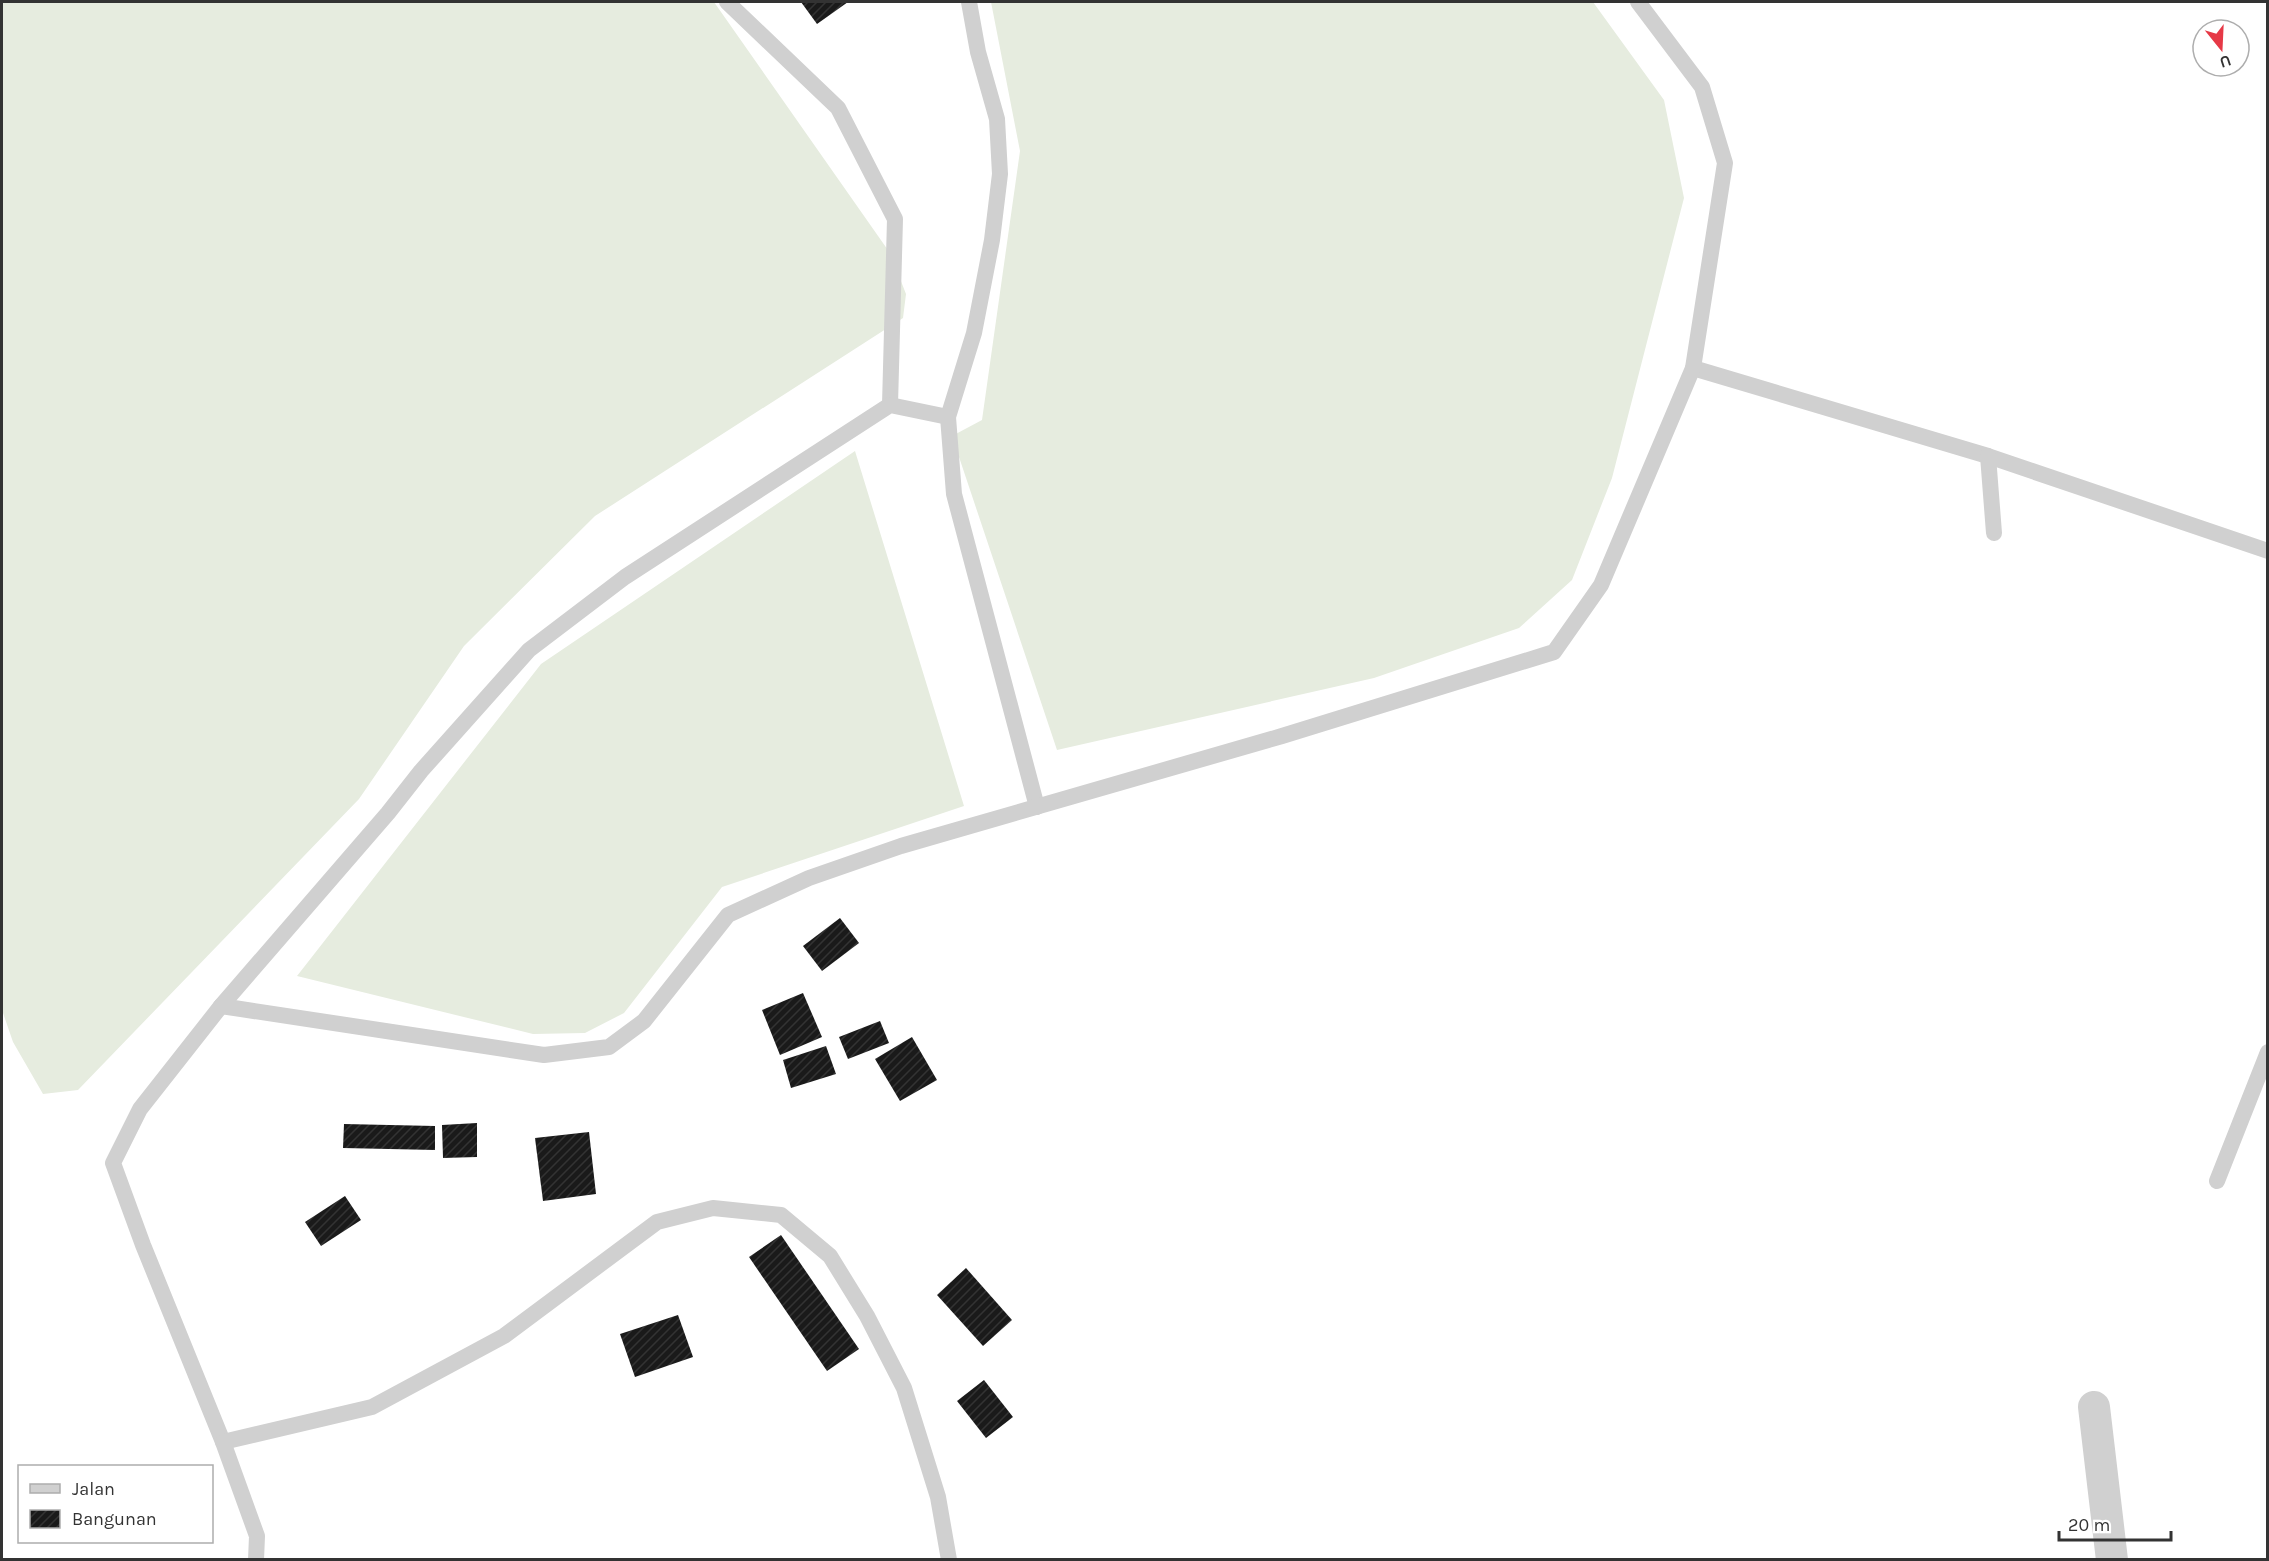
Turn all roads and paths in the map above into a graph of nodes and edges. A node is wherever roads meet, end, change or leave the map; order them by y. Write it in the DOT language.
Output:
graph roads {
  1 [pos="727,2"];
  2 [pos="969,2"];
  3 [pos="1638,2"];
  4 [pos="1693,368"];
  5 [pos="890,405"];
  6 [pos="948,417"];
  7 [pos="1988,456"];
  8 [pos="1994,533"];
  9 [pos="2268,551"];
  10 [pos="1037,807"];
  11 [pos="221,1006"];
  12 [pos="2268,1052"];
  13 [pos="2217,1181"];
  14 [pos="2094,1407"];
  15 [pos="223,1442"];
  16 [pos="256,1560"];
  17 [pos="949,1560"];
  18 [pos="2112,1560"];
  1 -- 5 [label="lane"];
  2 -- 6 [label="lane"];
  3 -- 4 [label="lane"];
  4 -- 7 [label="lane"];
  4 -- 10 [label="lane"];
  5 -- 6 [label="lane"];
  5 -- 11 [label="lane"];
  6 -- 10 [label="lane"];
  7 -- 8 [label="lane"];
  7 -- 9 [label="lane"];
  10 -- 11 [label="lane"];
  11 -- 15 [label="lane"];
  12 -- 13 [label="lane"];
  14 -- 18 [label="street"];
  15 -- 16 [label="lane"];
  15 -- 17 [label="lane"];
}
